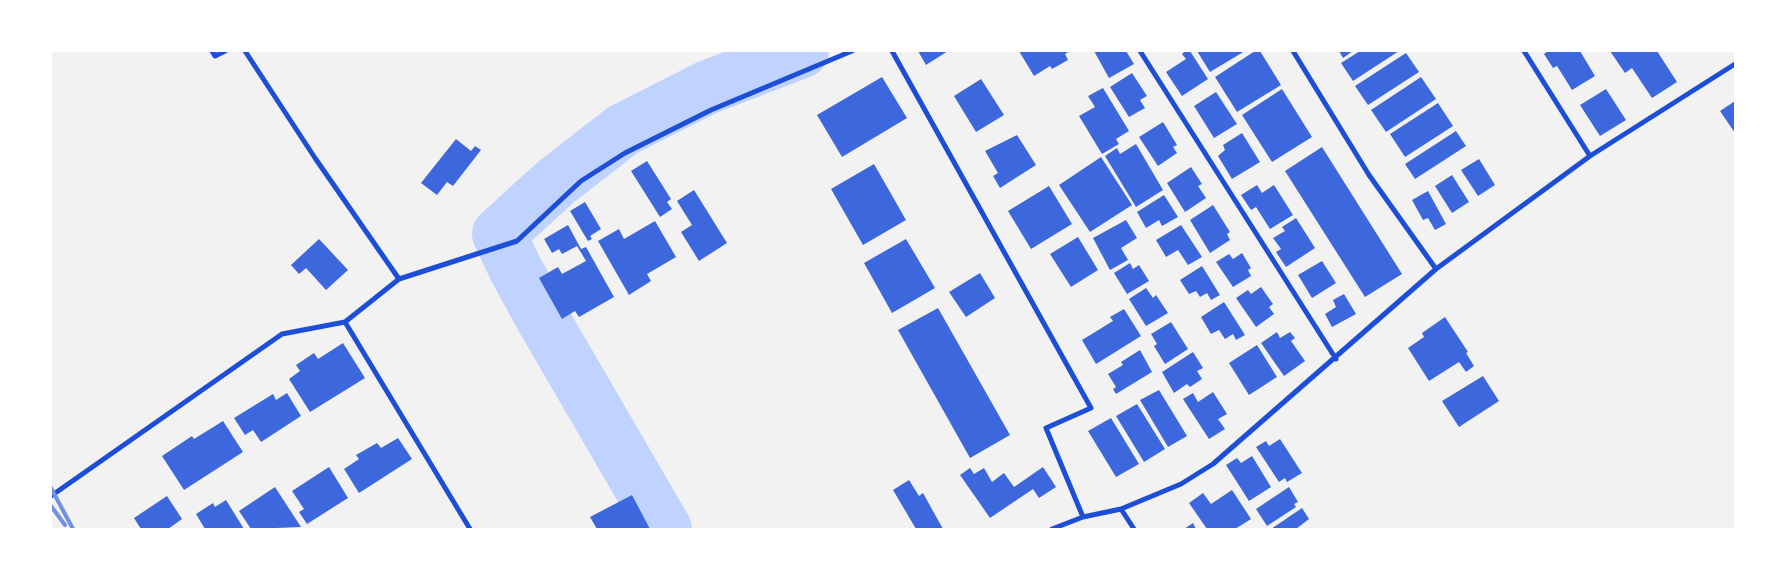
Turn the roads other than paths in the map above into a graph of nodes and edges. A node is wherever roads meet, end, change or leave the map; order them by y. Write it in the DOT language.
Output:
graph roads {
  1 [pos="212,51"];
  2 [pos="225,51"];
  3 [pos="245,51"];
  4 [pos="852,51"];
  5 [pos="892,51"];
  6 [pos="1140,51"];
  7 [pos="1293,51"];
  8 [pos="1524,51"];
  9 [pos="1735,64"];
  10 [pos="1590,156"];
  11 [pos="1436,269"];
  12 [pos="399,279"];
  13 [pos="345,322"];
  14 [pos="1336,359"];
  15 [pos="51,496"];
  16 [pos="1121,509"];
  17 [pos="1083,517"];
  18 [pos="470,529"];
  19 [pos="1052,529"];
  20 [pos="1134,529"];
  1 -- 2 [label="street"];
  3 -- 12 [label="street"];
  4 -- 12 [label="street"];
  5 -- 17 [label="street"];
  6 -- 14 [label="street"];
  7 -- 11 [label="street"];
  8 -- 10 [label="street"];
  9 -- 10 [label="street"];
  10 -- 11 [label="street"];
  11 -- 14 [label="street"];
  12 -- 13 [label="street"];
  13 -- 15 [label="street"];
  13 -- 18 [label="street"];
  14 -- 16 [label="street"];
  16 -- 17 [label="street"];
  16 -- 20 [label="street"];
  17 -- 19 [label="street"];
}
